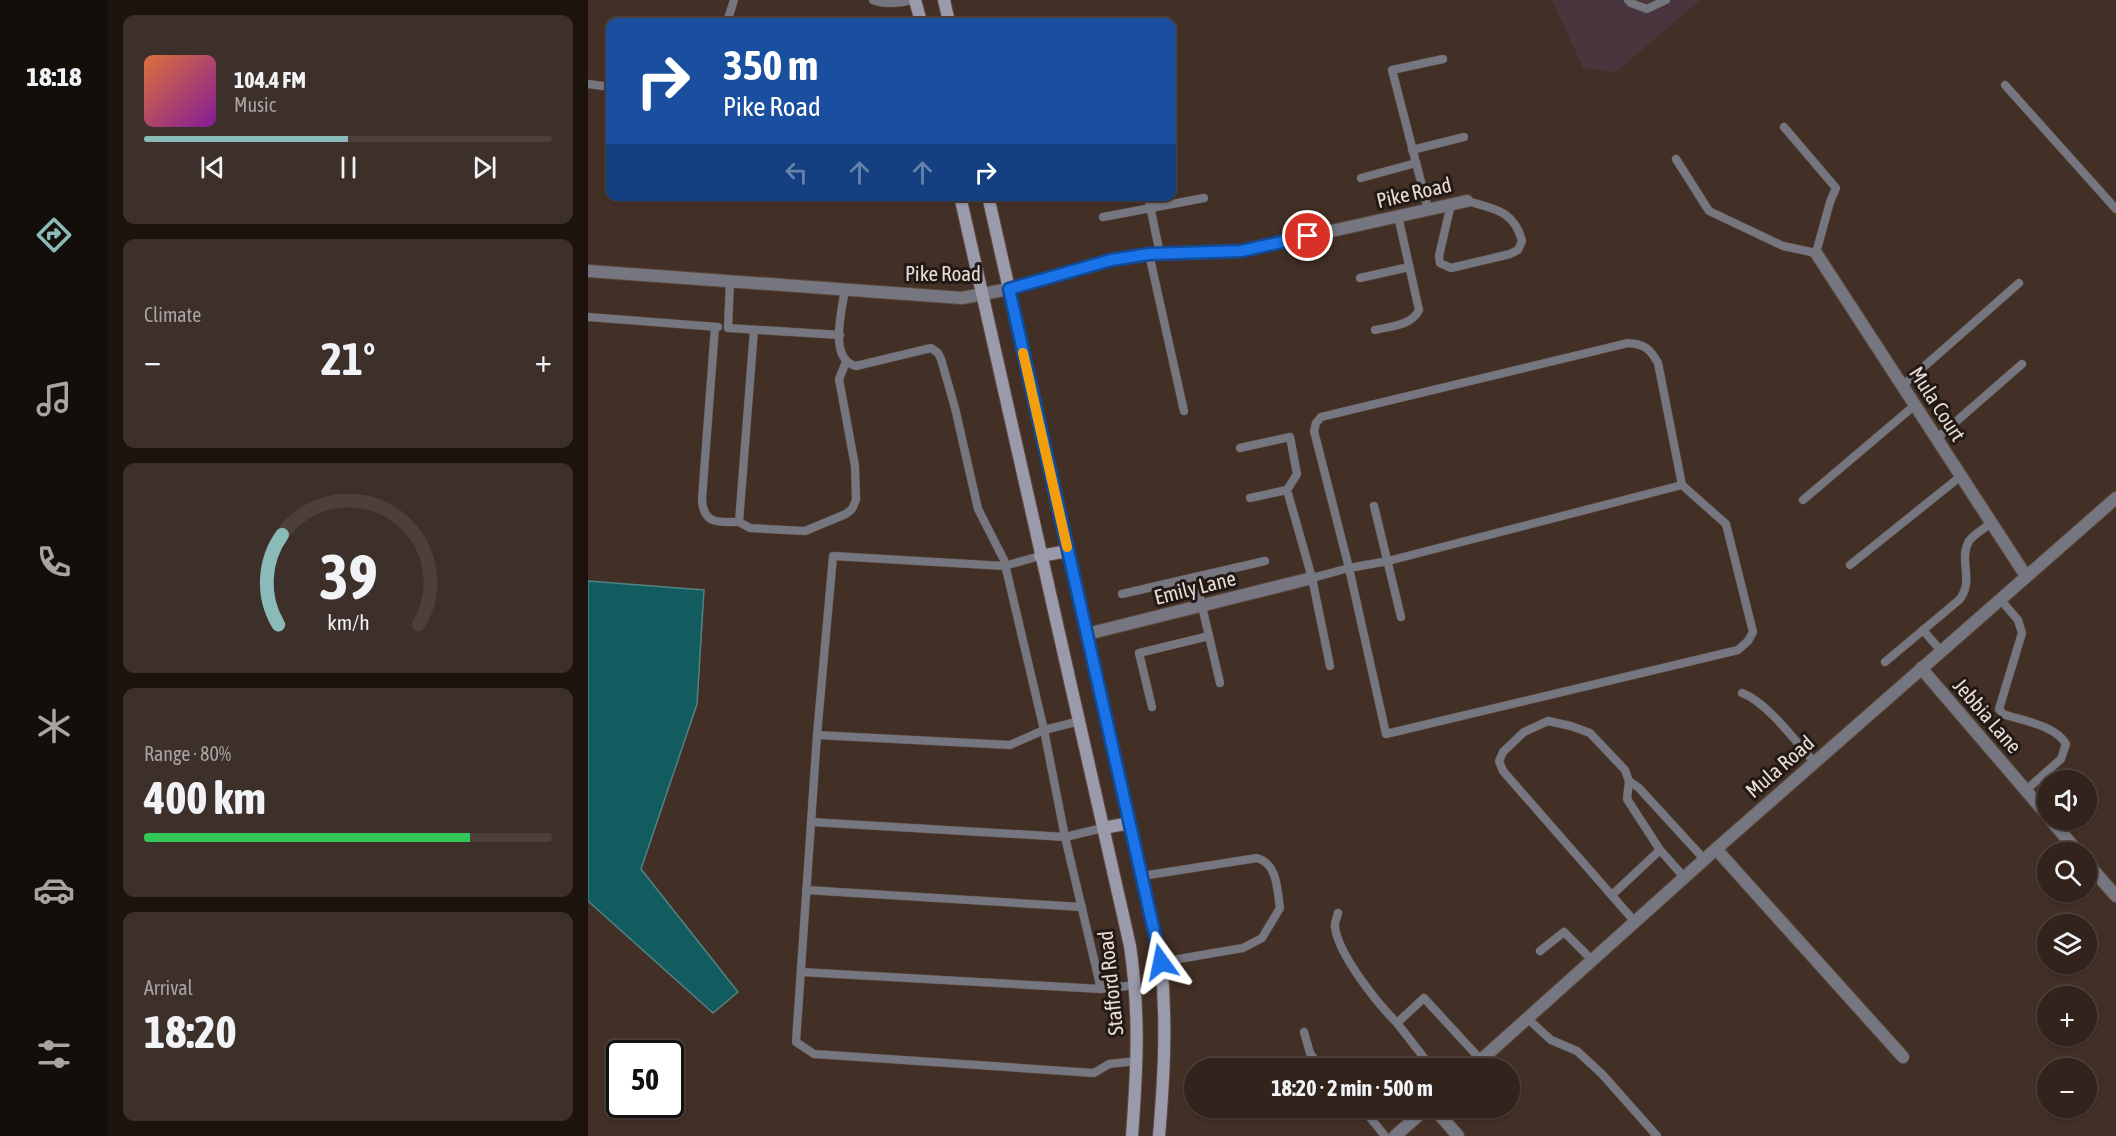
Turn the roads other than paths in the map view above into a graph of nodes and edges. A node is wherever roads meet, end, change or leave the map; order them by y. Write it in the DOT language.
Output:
graph roads {
  1 [pos="734,0"];
  2 [pos="873,0"];
  3 [pos="914,0"];
  4 [pos="944,0"];
  5 [pos="1628,0"];
  6 [pos="1666,0"];
  7 [pos="729,18"];
  8 [pos="920,18"];
  9 [pos="948,18"];
  10 [pos="1443,59"];
  11 [pos="588,84"];
  12 [pos="2005,85"];
  13 [pos="606,86"];
  14 [pos="1784,127"];
  15 [pos="1464,137"];
  16 [pos="1412,150"];
  17 [pos="1676,159"];
  18 [pos="1416,163"];
  19 [pos="1361,178"];
  20 [pos="1204,198"];
  21 [pos="961,201"];
  22 [pos="989,201"];
  23 [pos="1149,201"];
  24 [pos="1467,201"];
  25 [pos="1451,204"];
  26 [pos="1150,209"];
  27 [pos="1428,209"];
  28 [pos="2116,209"];
  29 [pos="1398,216"];
  30 [pos="1103,217"];
  31 [pos="1816,253"];
  32 [pos="1154,254"];
  33 [pos="1409,267"];
  34 [pos="588,271"];
  35 [pos="1360,278"];
  36 [pos="730,281"];
  37 [pos="2019,283"];
  38 [pos="845,289"];
  39 [pos="1009,289"];
  40 [pos="983,295"];
  41 [pos="588,318"];
  42 [pos="715,327"];
  43 [pos="728,328"];
  44 [pos="754,330"];
  45 [pos="1375,330"];
  46 [pos="840,335"];
  47 [pos="846,362"];
  48 [pos="2022,364"];
  49 [pos="1902,386"];
  50 [pos="1915,405"];
  51 [pos="1184,411"];
  52 [pos="1936,439"];
  53 [pos="1240,448"];
  54 [pos="1961,476"];
  55 [pos="1683,485"];
  56 [pos="1287,490"];
  57 [pos="1250,498"];
  58 [pos="2116,498"];
  59 [pos="1803,500"];
  60 [pos="1374,506"];
  61 [pos="739,522"];
  62 [pos="1991,523"];
  63 [pos="1068,551"];
  64 [pos="1040,556"];
  65 [pos="1265,561"];
  66 [pos="1388,561"];
  67 [pos="1850,565"];
  68 [pos="1004,566"];
  69 [pos="1349,568"];
  70 [pos="2026,576"];
  71 [pos="1195,577"];
  72 [pos="1312,578"];
  73 [pos="1122,594"];
  74 [pos="2000,599"];
  75 [pos="1203,606"];
  76 [pos="1401,617"];
  77 [pos="1923,630"];
  78 [pos="1087,634"];
  79 [pos="1209,636"];
  80 [pos="1941,651"];
  81 [pos="1885,662"];
  82 [pos="1330,666"];
  83 [pos="1921,669"];
  84 [pos="1220,683"];
  85 [pos="1742,693"];
  86 [pos="1152,707"];
  87 [pos="1080,721"];
  88 [pos="1044,730"];
  89 [pos="817,735"];
  90 [pos="1814,762"];
  91 [pos="1629,781"];
  92 [pos="2026,790"];
  93 [pos="2037,803"];
  94 [pos="811,822"];
  95 [pos="1130,823"];
  96 [pos="1103,828"];
  97 [pos="2059,830"];
  98 [pos="1065,837"];
  99 [pos="2069,842"];
  100 [pos="1716,849"];
  101 [pos="1660,850"];
  102 [pos="1704,859"];
  103 [pos="2097,874"];
  104 [pos="1142,876"];
  105 [pos="1684,877"];
  106 [pos="806,890"];
  107 [pos="1612,895"];
  108 [pos="2116,896"];
  109 [pos="1082,907"];
  110 [pos="1338,913"];
  111 [pos="1635,922"];
  112 [pos="1540,951"];
  113 [pos="1592,960"];
  114 [pos="1161,962"];
  115 [pos="801,972"];
  116 [pos="1136,985"];
  117 [pos="1101,989"];
  118 [pos="1527,1018"];
  119 [pos="1397,1023"];
  120 [pos="1304,1032"];
  121 [pos="1903,1057"];
  122 [pos="1313,1058"];
  123 [pos="1424,1058"];
  124 [pos="1471,1058"];
  125 [pos="1483,1058"];
  126 [pos="1137,1061"];
  127 [pos="1371,1118"];
  128 [pos="1416,1118"];
  129 [pos="1438,1118"];
  130 [pos="1132,1136"];
  131 [pos="1159,1136"];
  132 [pos="1385,1136"];
  133 [pos="1395,1136"];
  134 [pos="1458,1136"];
  135 [pos="1657,1136"];
  1 -- 7 [label="lane"];
  2 -- 3 [label="lane"];
  3 -- 8 [label="main road"];
  4 -- 9 [label="main road"];
  5 -- 6 [label="lane"];
  10 -- 16 [label="lane"];
  11 -- 13 [label="lane"];
  12 -- 28 [label="lane"];
  14 -- 31 [label="lane"];
  15 -- 16 [label="lane"];
  16 -- 18 [label="lane"];
  17 -- 31 [label="lane"];
  18 -- 19 [label="lane"];
  18 -- 27 [label="lane"];
  20 -- 26 [label="lane"];
  21 -- 40 [label="main road, Stafford Road"];
  22 -- 39 [label="main road"];
  23 -- 26 [label="lane"];
  24 -- 25 [label="street, Pike Road"];
  24 -- 25 [label="lane"];
  25 -- 27 [label="street, Pike Road"];
  26 -- 30 [label="lane"];
  26 -- 32 [label="lane"];
  27 -- 29 [label="street, Pike Road"];
  29 -- 32 [label="street, Pike Road"];
  29 -- 33 [label="lane"];
  31 -- 49 [label="street, Mula Court"];
  32 -- 39 [label="street, Pike Road"];
  32 -- 51 [label="lane"];
  33 -- 35 [label="lane"];
  33 -- 45 [label="lane"];
  34 -- 36 [label="street, Pike Road"];
  36 -- 38 [label="street, Pike Road"];
  36 -- 43 [label="lane"];
  37 -- 49 [label="lane"];
  38 -- 40 [label="street, Pike Road"];
  38 -- 46 [label="lane"];
  39 -- 40 [label="street, Pike Road"];
  39 -- 63 [label="main road"];
  40 -- 64 [label="main road, Stafford Road"];
  41 -- 42 [label="lane"];
  42 -- 43 [label="lane"];
  42 -- 61 [label="lane"];
  43 -- 44 [label="lane"];
  44 -- 46 [label="lane"];
  44 -- 61 [label="lane"];
  46 -- 47 [label="lane"];
  47 -- 61 [label="lane"];
  47 -- 68 [label="lane"];
  48 -- 52 [label="lane"];
  49 -- 50 [label="street, Mula Court"];
  50 -- 52 [label="street, Mula Court"];
  50 -- 59 [label="lane"];
  52 -- 54 [label="street, Mula Court"];
  53 -- 56 [label="lane"];
  54 -- 62 [label="street, Mula Court"];
  54 -- 67 [label="lane"];
  55 -- 66 [label="lane"];
  55 -- 69 [label="lane"];
  55 -- 69 [label="lane"];
  56 -- 57 [label="lane"];
  56 -- 72 [label="lane"];
  58 -- 70 [label="street, Mula Road"];
  60 -- 66 [label="lane"];
  62 -- 70 [label="street, Mula Court"];
  62 -- 77 [label="lane"];
  63 -- 64 [label="main road"];
  63 -- 78 [label="main road"];
  64 -- 68 [label="lane"];
  64 -- 87 [label="main road, Stafford Road"];
  65 -- 71 [label="lane"];
  66 -- 69 [label="lane"];
  66 -- 76 [label="lane"];
  68 -- 88 [label="lane"];
  68 -- 89 [label="lane"];
  69 -- 72 [label="lane"];
  70 -- 74 [label="street, Mula Road"];
  71 -- 73 [label="lane"];
  71 -- 75 [label="lane"];
  72 -- 75 [label="street, Emily Lane"];
  72 -- 82 [label="lane"];
  74 -- 80 [label="street, Mula Road"];
  74 -- 92 [label="lane"];
  75 -- 78 [label="street, Emily Lane"];
  75 -- 79 [label="lane"];
  77 -- 80 [label="lane"];
  77 -- 81 [label="lane"];
  78 -- 95 [label="main road"];
  79 -- 84 [label="lane"];
  79 -- 86 [label="lane"];
  80 -- 83 [label="street, Mula Road"];
  83 -- 90 [label="street, Mula Road"];
  83 -- 92 [label="street, Jebbia Lane"];
  85 -- 90 [label="lane"];
  87 -- 88 [label="lane"];
  87 -- 96 [label="main road, Stafford Road"];
  88 -- 89 [label="lane"];
  88 -- 98 [label="lane"];
  89 -- 94 [label="lane"];
  90 -- 100 [label="street, Mula Road"];
  91 -- 101 [label="lane"];
  91 -- 102 [label="lane"];
  91 -- 107 [label="lane"];
  92 -- 93 [label="street, Jebbia Lane"];
  94 -- 98 [label="lane"];
  94 -- 106 [label="lane"];
  95 -- 96 [label="main road"];
  95 -- 104 [label="main road"];
  96 -- 98 [label="lane"];
  96 -- 116 [label="main road, Stafford Road"];
  97 -- 99 [label="street, Jebbia Lane"];
  98 -- 109 [label="lane"];
  100 -- 102 [label="street, Mula Road"];
  100 -- 121 [label="street"];
  101 -- 105 [label="lane"];
  101 -- 107 [label="lane"];
  102 -- 105 [label="street, Mula Road"];
  103 -- 108 [label="street"];
  104 -- 114 [label="main road"];
  104 -- 114 [label="lane"];
  105 -- 111 [label="street, Mula Road"];
  106 -- 109 [label="lane"];
  106 -- 115 [label="lane"];
  107 -- 111 [label="lane"];
  109 -- 117 [label="lane"];
  110 -- 119 [label="lane"];
  111 -- 113 [label="street, Mula Road"];
  112 -- 113 [label="lane"];
  113 -- 118 [label="street, Mula Road"];
  114 -- 131 [label="main road"];
  115 -- 117 [label="lane"];
  115 -- 126 [label="lane"];
  116 -- 117 [label="lane"];
  116 -- 126 [label="main road, Stafford Road"];
  118 -- 125 [label="street, Mula Road"];
  118 -- 135 [label="lane"];
  119 -- 123 [label="lane"];
  119 -- 124 [label="lane"];
  120 -- 122 [label="lane"];
  126 -- 130 [label="main road, Stafford Road"];
  127 -- 132 [label="lane"];
  128 -- 133 [label="street"];
  129 -- 134 [label="street"];
}
